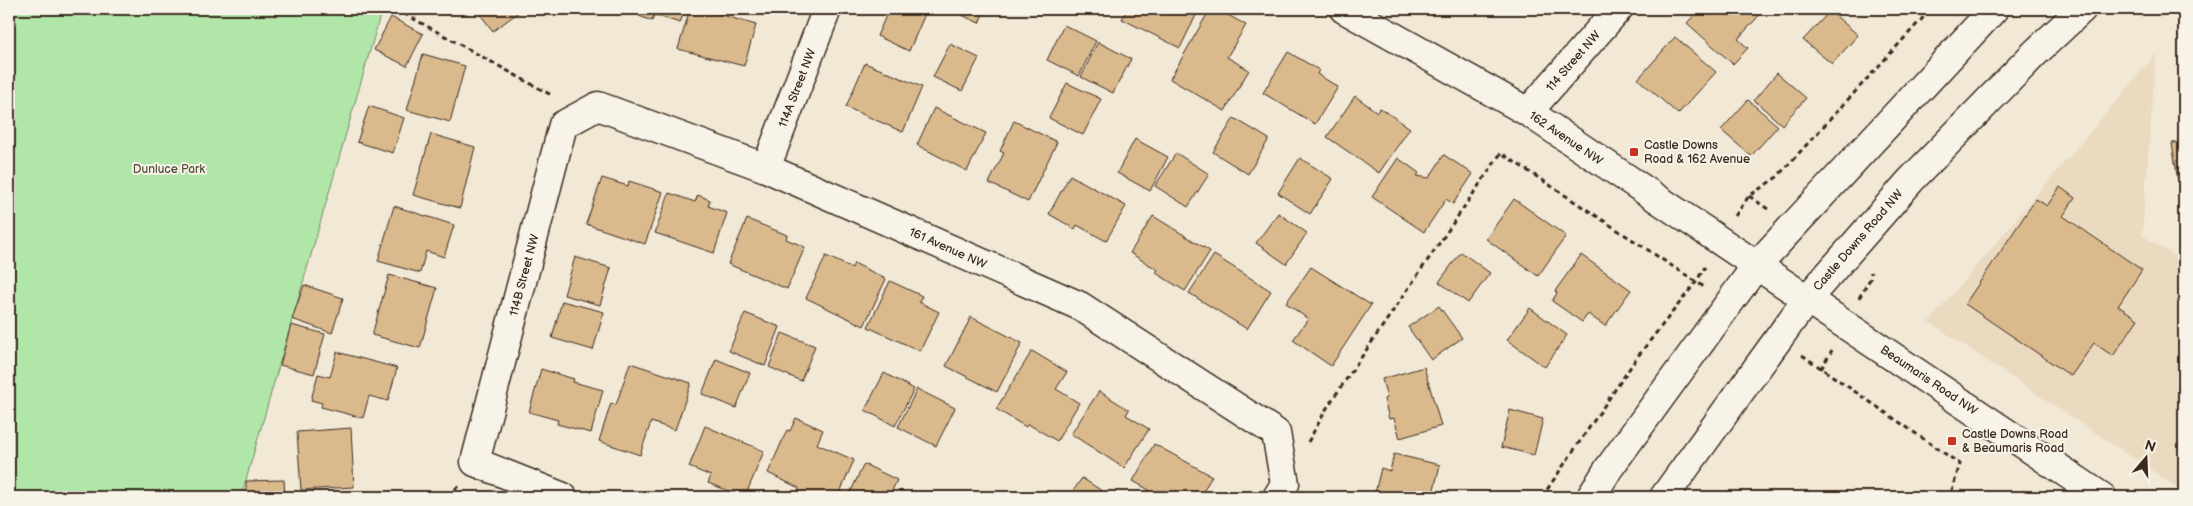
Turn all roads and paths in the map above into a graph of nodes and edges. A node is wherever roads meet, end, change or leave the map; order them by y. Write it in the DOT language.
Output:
graph roads {
  1 [pos="396,9"];
  2 [pos="827,9"];
  3 [pos="1344,9"];
  4 [pos="1618,9"];
  5 [pos="1994,9"];
  6 [pos="2082,9"];
  7 [pos="591,110"];
  8 [pos="1528,112"];
  9 [pos="766,168"];
  10 [pos="1756,266"];
  11 [pos="1696,282"];
  12 [pos="1780,282"];
  13 [pos="1807,299"];
  14 [pos="1822,369"];
  15 [pos="1281,491"];
  16 [pos="563,497"];
  17 [pos="1591,497"];
  18 [pos="1664,497"];
  19 [pos="1950,497"];
  20 [pos="2102,497"];
  1 -- 7 [label="path"];
  2 -- 9 [label="street, 114A Street NW"];
  3 -- 8 [label="street, 162 Avenue NW"];
  4 -- 8 [label="street, 114 Street NW"];
  5 -- 10 [label="street"];
  6 -- 13 [label="street, Castle Downs Road NW"];
  7 -- 9 [label="street, 161 Avenue NW"];
  7 -- 16 [label="street, 114B Street NW"];
  8 -- 10 [label="street, 162 Avenue NW"];
  9 -- 15 [label="street, 161 Avenue NW"];
  10 -- 12 [label="street, 162 Avenue NW"];
  10 -- 17 [label="street"];
  11 -- 15 [label="path"];
  12 -- 13 [label="street, Beaumaris Road NW"];
  13 -- 18 [label="street, Castle Downs Road NW"];
  13 -- 20 [label="street, Beaumaris Road NW"];
  14 -- 19 [label="path"];
}
